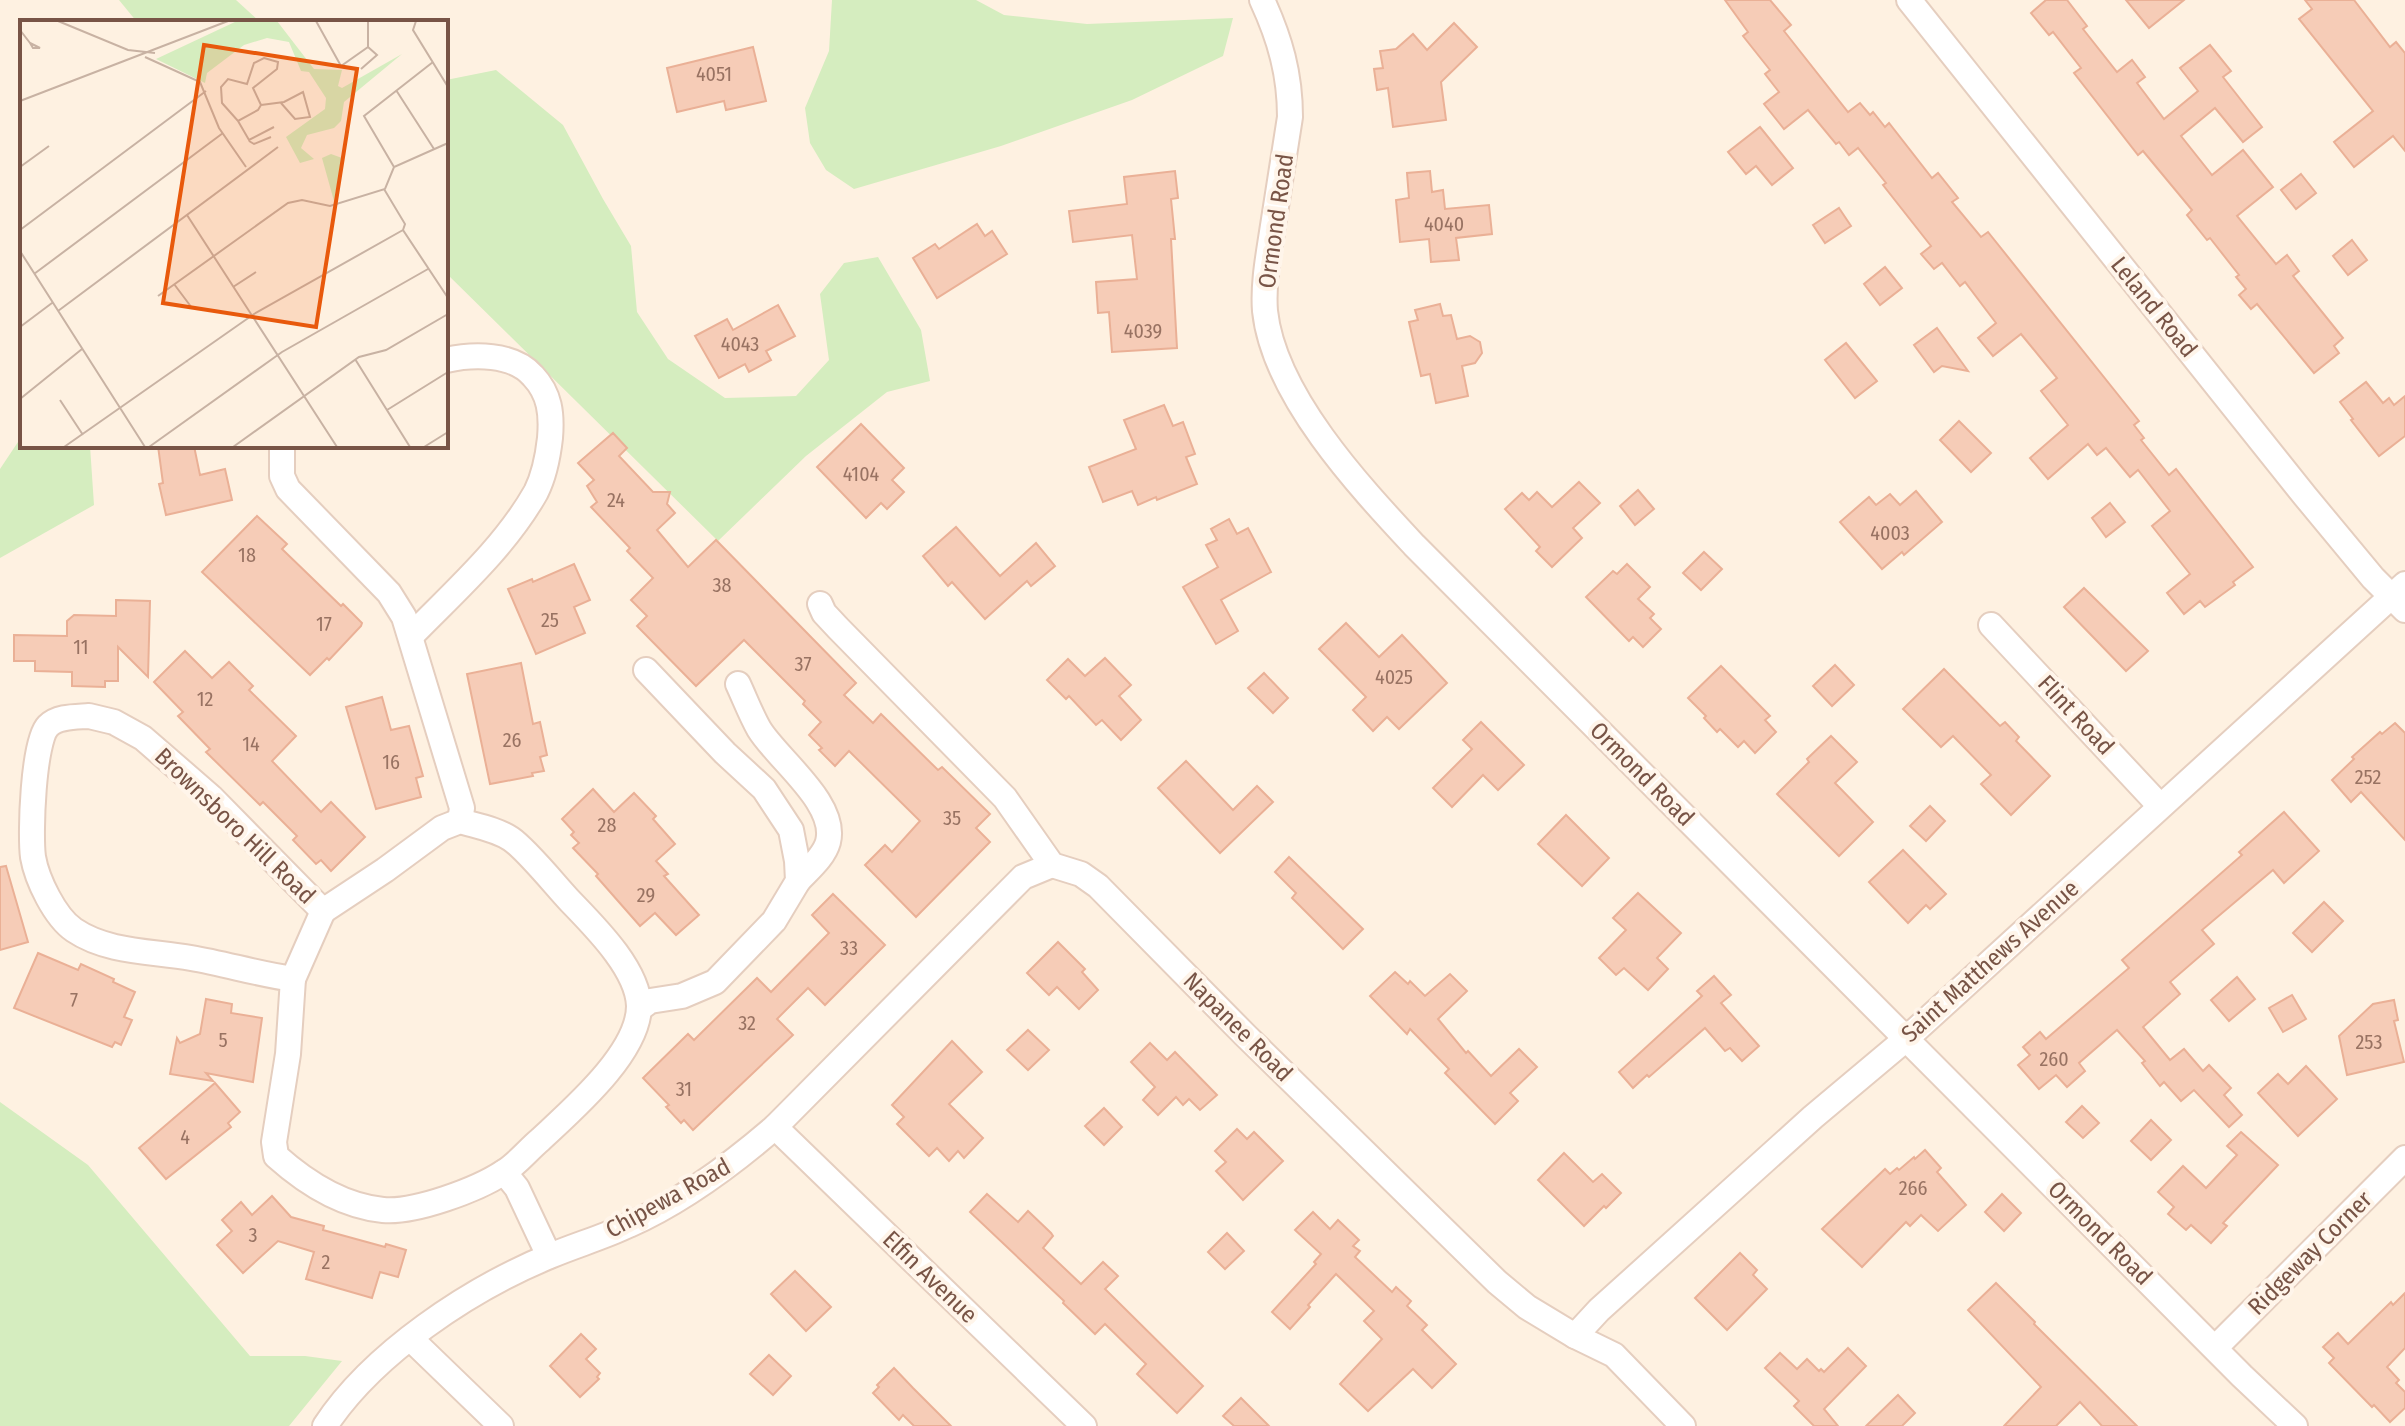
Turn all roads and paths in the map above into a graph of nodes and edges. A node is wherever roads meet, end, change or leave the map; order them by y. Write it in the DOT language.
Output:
graph roads {
  1 [pos="1262,0"];
  2 [pos="1909,0"];
  3 [pos="448,360"];
  4 [pos="282,448"];
  5 [pos="2400,597"];
  6 [pos="820,604"];
  7 [pos="1991,625"];
  8 [pos="411,636"];
  9 [pos="646,670"];
  10 [pos="738,684"];
  11 [pos="2160,806"];
  12 [pos="460,821"];
  13 [pos="1052,865"];
  14 [pos="798,881"];
  15 [pos="323,911"];
  16 [pos="293,979"];
  17 [pos="639,1009"];
  18 [pos="1906,1039"];
  19 [pos="775,1127"];
  20 [pos="2405,1158"];
  21 [pos="504,1172"];
  22 [pos="549,1256"];
  23 [pos="1575,1336"];
  24 [pos="411,1339"];
  25 [pos="2215,1348"];
  26 [pos="325,1426"];
  27 [pos="501,1426"];
  28 [pos="1084,1426"];
  29 [pos="1683,1426"];
  30 [pos="2295,1426"];
  1 -- 18 [label="street, Ormond Road"];
  2 -- 5 [label="street, Leland Road"];
  3 -- 8 [label="street"];
  4 -- 8 [label="street"];
  5 -- 11 [label="street, Saint Matthews Avenue"];
  6 -- 13 [label="street"];
  7 -- 11 [label="street, Flint Road"];
  8 -- 12 [label="street"];
  9 -- 14 [label="street"];
  10 -- 14 [label="street"];
  11 -- 18 [label="street, Saint Matthews Avenue"];
  12 -- 15 [label="street, Brownsboro Hill Road"];
  12 -- 17 [label="street"];
  13 -- 19 [label="street, Chipewa Road"];
  13 -- 23 [label="street, Napanee Road"];
  14 -- 17 [label="street"];
  15 -- 16 [label="street"];
  15 -- 16 [label="street, Brownsboro Hill Road"];
  16 -- 21 [label="street"];
  17 -- 21 [label="street"];
  18 -- 23 [label="street, Saint Matthews Avenue"];
  18 -- 25 [label="street, Ormond Road"];
  19 -- 22 [label="street, Chipewa Road"];
  19 -- 28 [label="street, Elfin Avenue"];
  20 -- 25 [label="street, Ridgeway Corner"];
  21 -- 22 [label="street"];
  22 -- 24 [label="street, Chipewa Road"];
  23 -- 29 [label="street, Napanee Road"];
  24 -- 26 [label="street, Chipewa Road"];
  24 -- 27 [label="street"];
  25 -- 30 [label="street, Ormond Road"];
}
